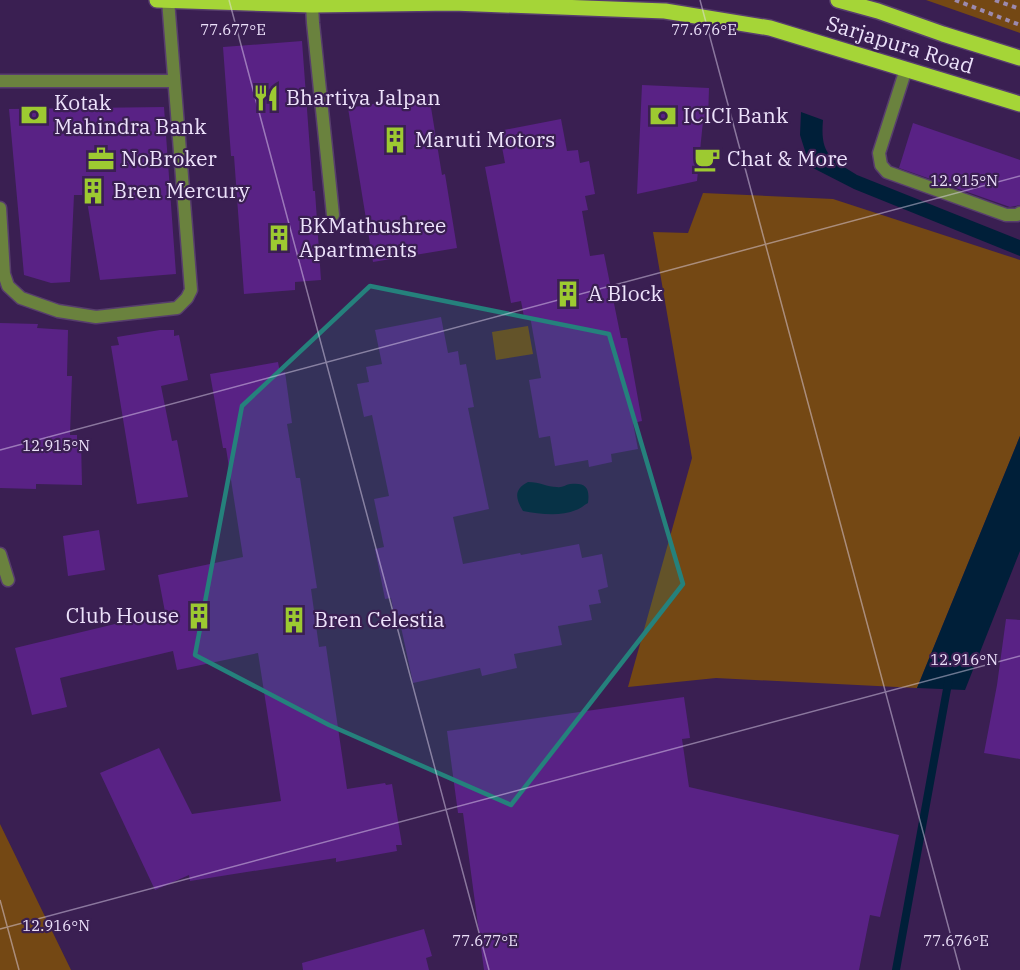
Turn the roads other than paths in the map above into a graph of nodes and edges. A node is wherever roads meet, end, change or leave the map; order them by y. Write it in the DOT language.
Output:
graph roads {
  1 [pos="157,0"];
  2 [pos="168,0"];
  3 [pos="838,0"];
  4 [pos="312,5"];
  5 [pos="1020,58"];
  6 [pos="906,69"];
  7 [pos="0,81"];
  8 [pos="174,81"];
  9 [pos="1020,104"];
  10 [pos="0,208"];
  11 [pos="1020,213"];
  12 [pos="333,215"];
  13 [pos="0,554"];
  14 [pos="8,580"];
  1 -- 2 [label="main road, Sarjapura Road"];
  2 -- 4 [label="main road, Sarjapura Road"];
  2 -- 8 [label="street"];
  3 -- 5 [label="main road, Sarjapura Road"];
  4 -- 6 [label="main road, Sarjapura Road"];
  4 -- 12 [label="street"];
  6 -- 9 [label="main road, Sarjapura Road"];
  6 -- 11 [label="street"];
  7 -- 8 [label="street"];
  8 -- 10 [label="street"];
  13 -- 14 [label="street"];
}
